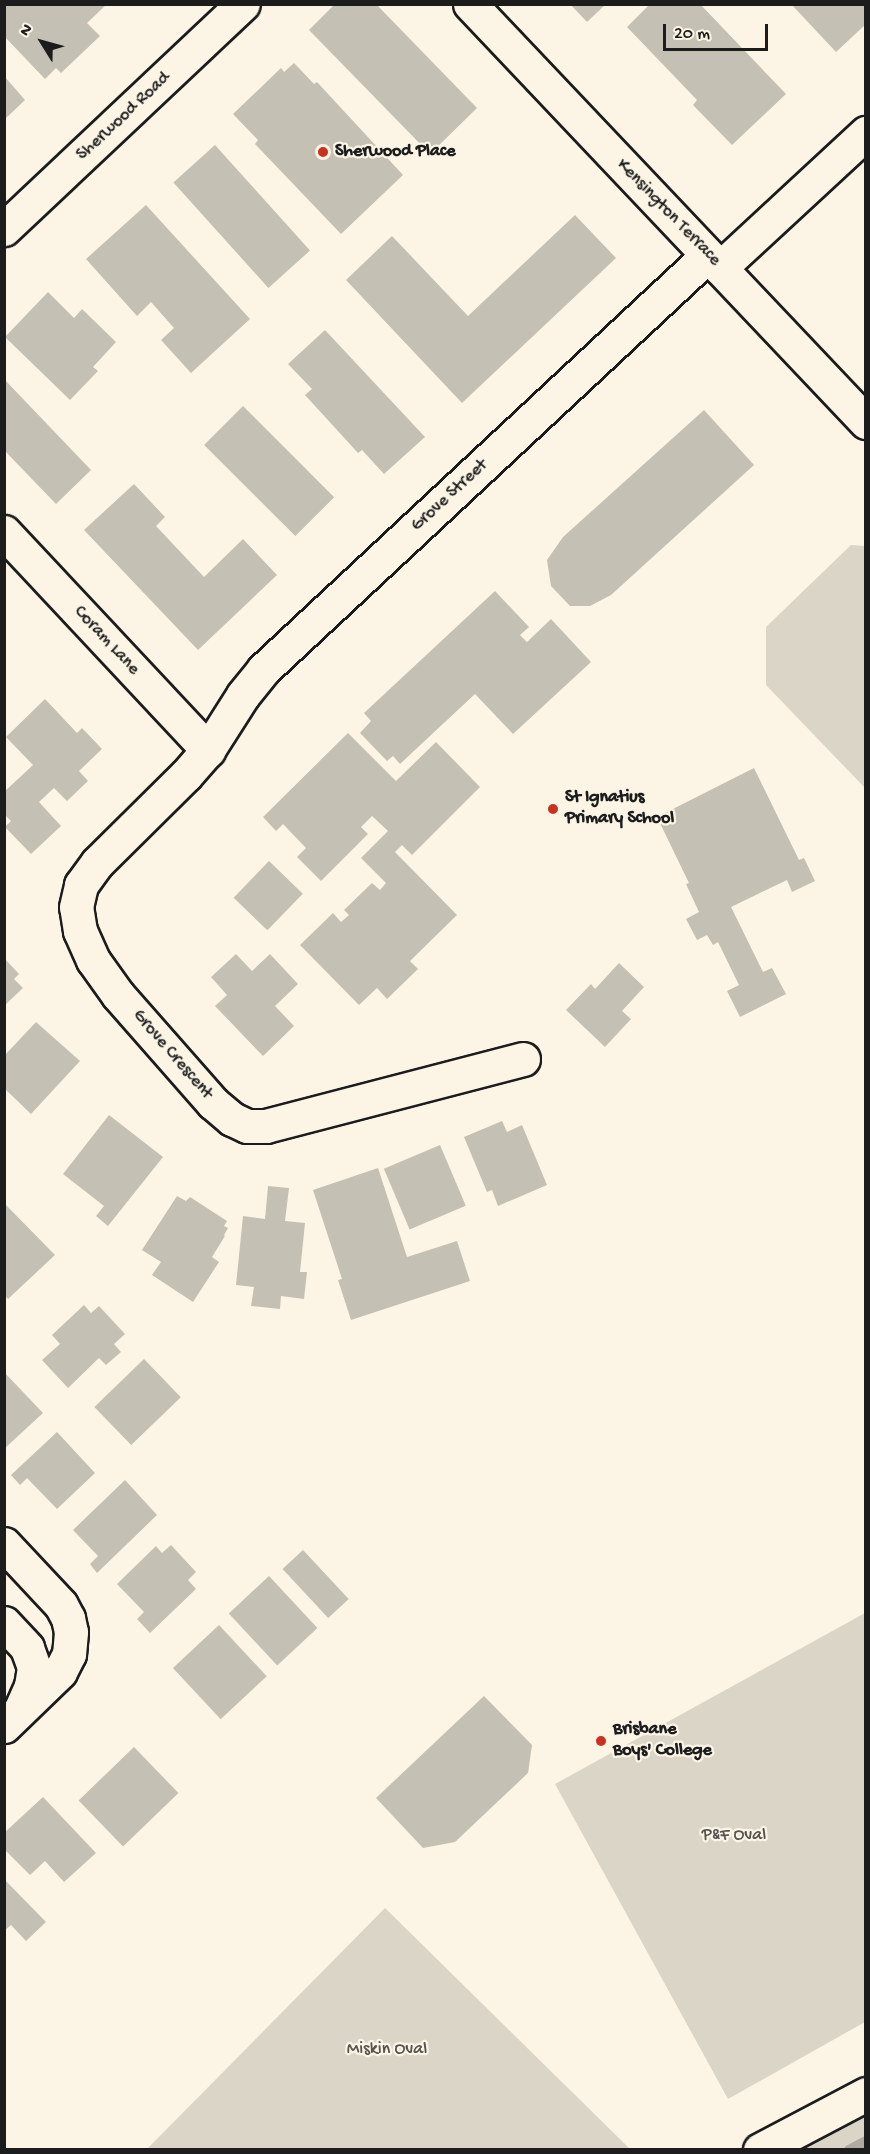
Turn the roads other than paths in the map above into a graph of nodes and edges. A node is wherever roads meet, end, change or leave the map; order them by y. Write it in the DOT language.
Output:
graph roads {
  1 [pos="243,4"];
  2 [pos="470,4"];
  3 [pos="866,133"];
  4 [pos="4,229"];
  5 [pos="714,261"];
  6 [pos="866,422"];
  7 [pos="4,532"];
  8 [pos="208,750"];
  9 [pos="523,1059"];
  10 [pos="4,1544"];
  11 [pos="4,1623"];
  12 [pos="11,1720"];
  13 [pos="866,2094"];
  14 [pos="760,2150"];
  1 -- 4 [label="street, Sherwood Road"];
  2 -- 5 [label="street, Kensington Terrace"];
  3 -- 5 [label="street, Grove Street"];
  5 -- 6 [label="street, Kensington Terrace"];
  5 -- 8 [label="street, Grove Street"];
  7 -- 8 [label="street, Coram Lane"];
  8 -- 9 [label="street, Grove Crescent"];
  10 -- 12 [label="street"];
  11 -- 12 [label="street"];
  13 -- 14 [label="street"];
}
